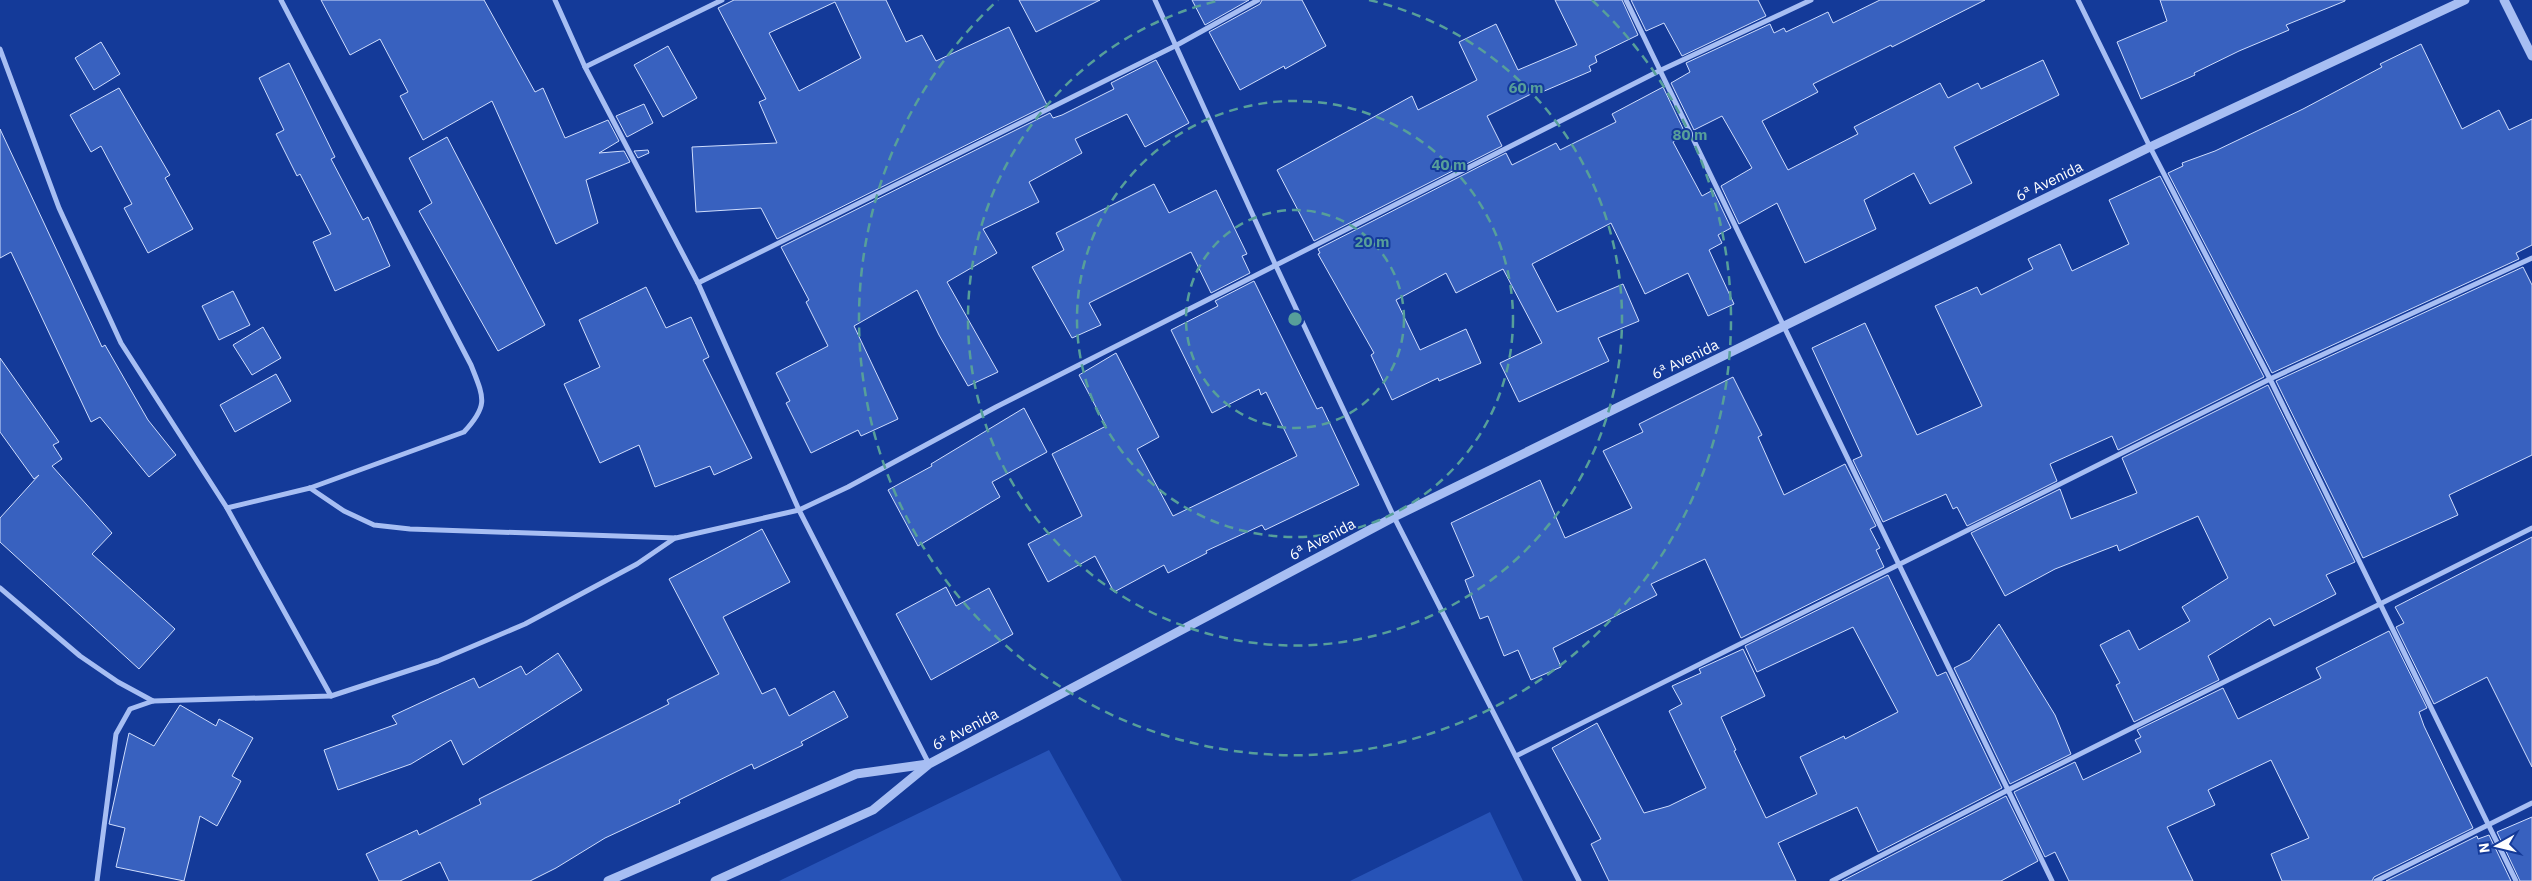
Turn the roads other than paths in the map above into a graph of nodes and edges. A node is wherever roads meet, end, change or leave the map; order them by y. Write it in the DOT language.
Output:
graph roads {
  1 [pos="280,0"];
  2 [pos="555,0"];
  3 [pos="722,0"];
  4 [pos="1155,0"];
  5 [pos="1258,0"];
  6 [pos="1626,0"];
  7 [pos="1811,0"];
  8 [pos="2078,0"];
  9 [pos="2465,0"];
  10 [pos="2504,0"];
  11 [pos="1177,45"];
  12 [pos="0,49"];
  13 [pos="2532,56"];
  14 [pos="585,67"];
  15 [pos="1659,71"];
  16 [pos="2150,147"];
  17 [pos="2532,258"];
  18 [pos="1276,266"];
  19 [pos="698,283"];
  20 [pos="1785,325"];
  21 [pos="2270,379"];
  22 [pos="310,488"];
  23 [pos="227,508"];
  24 [pos="799,510"];
  25 [pos="1394,517"];
  26 [pos="2532,528"];
  27 [pos="676,538"];
  28 [pos="1899,564"];
  29 [pos="0,588"];
  30 [pos="2380,603"];
  31 [pos="331,696"];
  32 [pos="154,701"];
  33 [pos="1516,756"];
  34 [pos="929,764"];
  35 [pos="2008,790"];
  36 [pos="2532,803"];
  37 [pos="2488,824"];
  38 [pos="98,881"];
  39 [pos="608,881"];
  40 [pos="715,881"];
  41 [pos="1579,881"];
  42 [pos="1832,881"];
  43 [pos="2052,881"];
  44 [pos="2376,881"];
  45 [pos="2516,881"];
  1 -- 22 [label="street"];
  2 -- 14 [label="street"];
  3 -- 14 [label="street"];
  4 -- 11 [label="street"];
  5 -- 11 [label="street"];
  6 -- 15 [label="street"];
  7 -- 15 [label="street"];
  8 -- 16 [label="street"];
  9 -- 16 [label="street, 6ª Avenida"];
  10 -- 13 [label="street"];
  11 -- 18 [label="street"];
  11 -- 19 [label="street"];
  12 -- 23 [label="street"];
  14 -- 19 [label="street"];
  15 -- 18 [label="street"];
  15 -- 20 [label="street"];
  16 -- 20 [label="street, 6ª Avenida"];
  16 -- 21 [label="street"];
  17 -- 21 [label="street"];
  18 -- 24 [label="street"];
  18 -- 25 [label="street"];
  19 -- 24 [label="street"];
  20 -- 25 [label="street, 6ª Avenida"];
  20 -- 28 [label="street"];
  21 -- 28 [label="street"];
  21 -- 30 [label="street"];
  22 -- 23 [label="street"];
  22 -- 27 [label="street"];
  23 -- 31 [label="street"];
  24 -- 27 [label="street"];
  24 -- 34 [label="street"];
  25 -- 33 [label="street"];
  25 -- 34 [label="street, 6ª Avenida"];
  26 -- 30 [label="street"];
  27 -- 31 [label="street"];
  28 -- 33 [label="street"];
  28 -- 35 [label="street"];
  29 -- 32 [label="street"];
  30 -- 35 [label="street"];
  30 -- 37 [label="street"];
  31 -- 32 [label="street"];
  32 -- 38 [label="street"];
  33 -- 41 [label="street"];
  34 -- 39 [label="street, 6ª Avenida"];
  34 -- 40 [label="street, 6ª Avenida"];
  35 -- 42 [label="street"];
  35 -- 43 [label="street"];
  36 -- 37 [label="street"];
  37 -- 44 [label="street"];
  37 -- 45 [label="street"];
}
